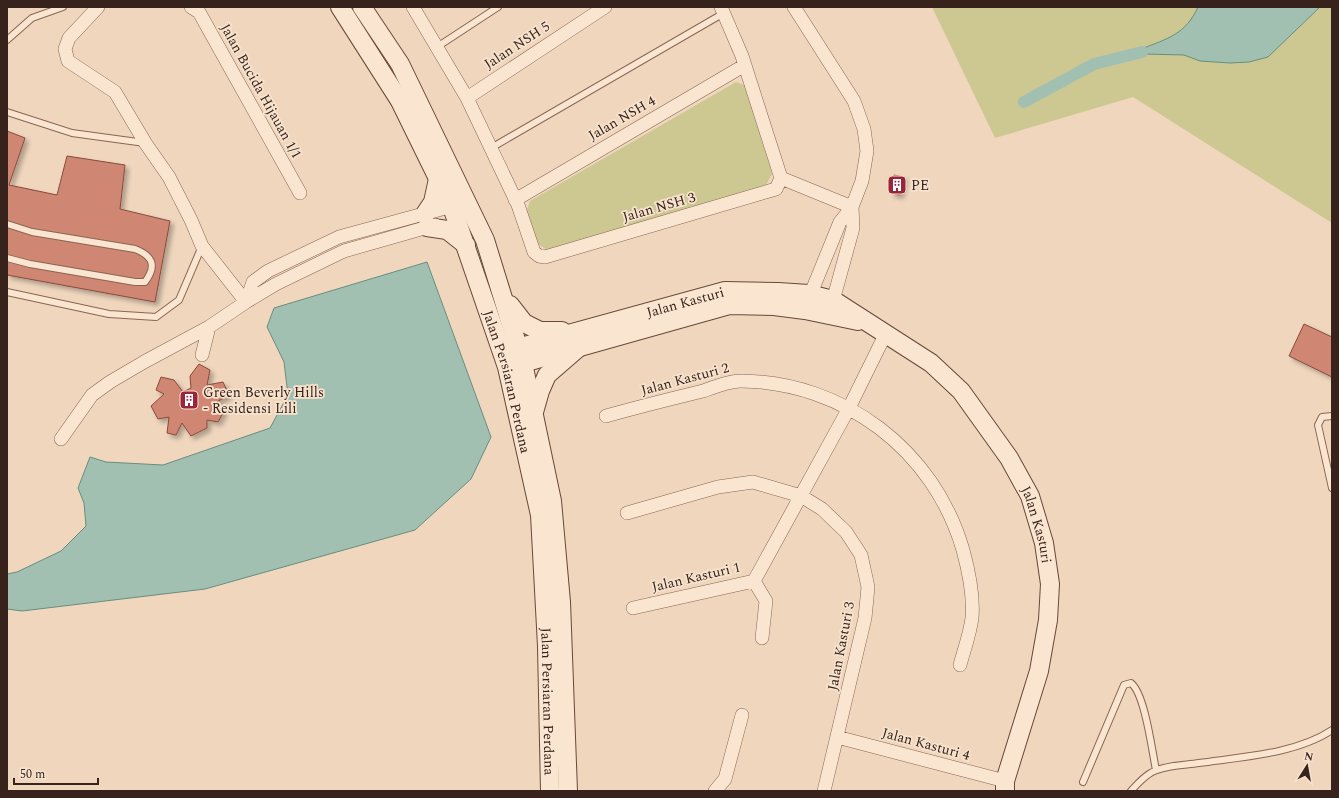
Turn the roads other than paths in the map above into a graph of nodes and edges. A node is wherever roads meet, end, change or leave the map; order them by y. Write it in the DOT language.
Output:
graph roads {
  1 [pos="63,7"];
  2 [pos="98,7"];
  3 [pos="191,7"];
  4 [pos="340,7"];
  5 [pos="362,7"];
  6 [pos="413,7"];
  7 [pos="498,7"];
  8 [pos="605,7"];
  9 [pos="794,7"];
  10 [pos="722,10"];
  11 [pos="7,40"];
  12 [pos="437,47"];
  13 [pos="745,65"];
  14 [pos="466,98"];
  15 [pos="7,112"];
  16 [pos="146,144"];
  17 [pos="489,149"];
  18 [pos="438,178"];
  19 [pos="781,178"];
  20 [pos="300,193"];
  21 [pos="514,200"];
  22 [pos="852,207"];
  23 [pos="462,211"];
  24 [pos="426,221"];
  25 [pos="7,224"];
  26 [pos="466,245"];
  27 [pos="202,246"];
  28 [pos="7,258"];
  29 [pos="7,292"];
  30 [pos="505,301"];
  31 [pos="246,302"];
  32 [pos="807,302"];
  33 [pos="831,308"];
  34 [pos="209,327"];
  35 [pos="886,335"];
  36 [pos="579,339"];
  37 [pos="202,355"];
  38 [pos="513,358"];
  39 [pos="849,408"];
  40 [pos="534,415"];
  41 [pos="606,416"];
  42 [pos="1332,416"];
  43 [pos="61,439"];
  44 [pos="1330,473"];
  45 [pos="1332,488"];
  46 [pos="801,496"];
  47 [pos="627,513"];
  48 [pos="754,581"];
  49 [pos="633,608"];
  50 [pos="762,638"];
  51 [pos="960,665"];
  52 [pos="742,715"];
  53 [pos="1332,730"];
  54 [pos="838,738"];
  55 [pos="1156,770"];
  56 [pos="1083,782"];
  57 [pos="1005,786"];
  58 [pos="550,791"];
  59 [pos="568,791"];
  60 [pos="715,791"];
  61 [pos="824,791"];
  62 [pos="1131,791"];
  1 -- 11 [label="lane"];
  2 -- 16 [label="street"];
  3 -- 20 [label="street, Jalan Bucida Hijauan 1/1"];
  4 -- 18 [label="main road, Jalan Persiaran Perdana"];
  5 -- 23 [label="main road, Jalan Persiaran Perdana"];
  6 -- 12 [label="street"];
  7 -- 12 [label="lane"];
  8 -- 14 [label="street, Jalan NSH 5"];
  9 -- 22 [label="street"];
  10 -- 13 [label="street"];
  10 -- 17 [label="lane"];
  12 -- 14 [label="street"];
  13 -- 19 [label="street"];
  13 -- 21 [label="street, Jalan NSH 4"];
  14 -- 17 [label="street"];
  15 -- 16 [label="lane"];
  16 -- 27 [label="street"];
  17 -- 21 [label="street"];
  18 -- 23 [label="main road, Jalan Persiaran Perdana"];
  18 -- 24 [label="main road"];
  19 -- 21 [label="street, Jalan NSH 3"];
  19 -- 22 [label="street"];
  22 -- 32 [label="street"];
  22 -- 33 [label="street"];
  23 -- 24 [label="street"];
  23 -- 26 [label="main road, Jalan Persiaran Perdana"];
  23 -- 30 [label="main road, Jalan Persiaran Perdana"];
  24 -- 26 [label="main road"];
  24 -- 31 [label="street"];
  25 -- 28 [label="lane"];
  26 -- 38 [label="main road, Jalan Persiaran Perdana"];
  27 -- 29 [label="lane"];
  27 -- 31 [label="street"];
  30 -- 36 [label="main road"];
  30 -- 38 [label="main road, Jalan Persiaran Perdana"];
  31 -- 34 [label="street"];
  32 -- 33 [label="main road, Jalan Kasturi"];
  32 -- 36 [label="main road, Jalan Kasturi"];
  33 -- 35 [label="main road, Jalan Kasturi"];
  34 -- 37 [label="street"];
  34 -- 43 [label="street"];
  35 -- 39 [label="street"];
  35 -- 57 [label="main road, Jalan Kasturi"];
  36 -- 38 [label="main road, Jalan Kasturi"];
  36 -- 40 [label="main road"];
  38 -- 40 [label="main road, Jalan Persiaran Perdana"];
  38 -- 58 [label="main road, Jalan Persiaran Perdana"];
  39 -- 41 [label="street, Jalan Kasturi 2"];
  39 -- 46 [label="street"];
  39 -- 51 [label="street, Jalan Kasturi 2"];
  40 -- 59 [label="main road, Jalan Persiaran Perdana"];
  42 -- 44 [label="lane"];
  44 -- 45 [label="lane"];
  46 -- 47 [label="street, Jalan Kasturi 3"];
  46 -- 48 [label="street"];
  46 -- 54 [label="street, Jalan Kasturi 3"];
  48 -- 49 [label="street, Jalan Kasturi 1"];
  48 -- 50 [label="street, Jalan Kasturi 1"];
  52 -- 60 [label="street"];
  53 -- 55 [label="lane"];
  54 -- 57 [label="street, Jalan Kasturi 4"];
  54 -- 61 [label="street, Jalan Kasturi 3"];
  55 -- 56 [label="lane"];
  55 -- 62 [label="lane"];
}
